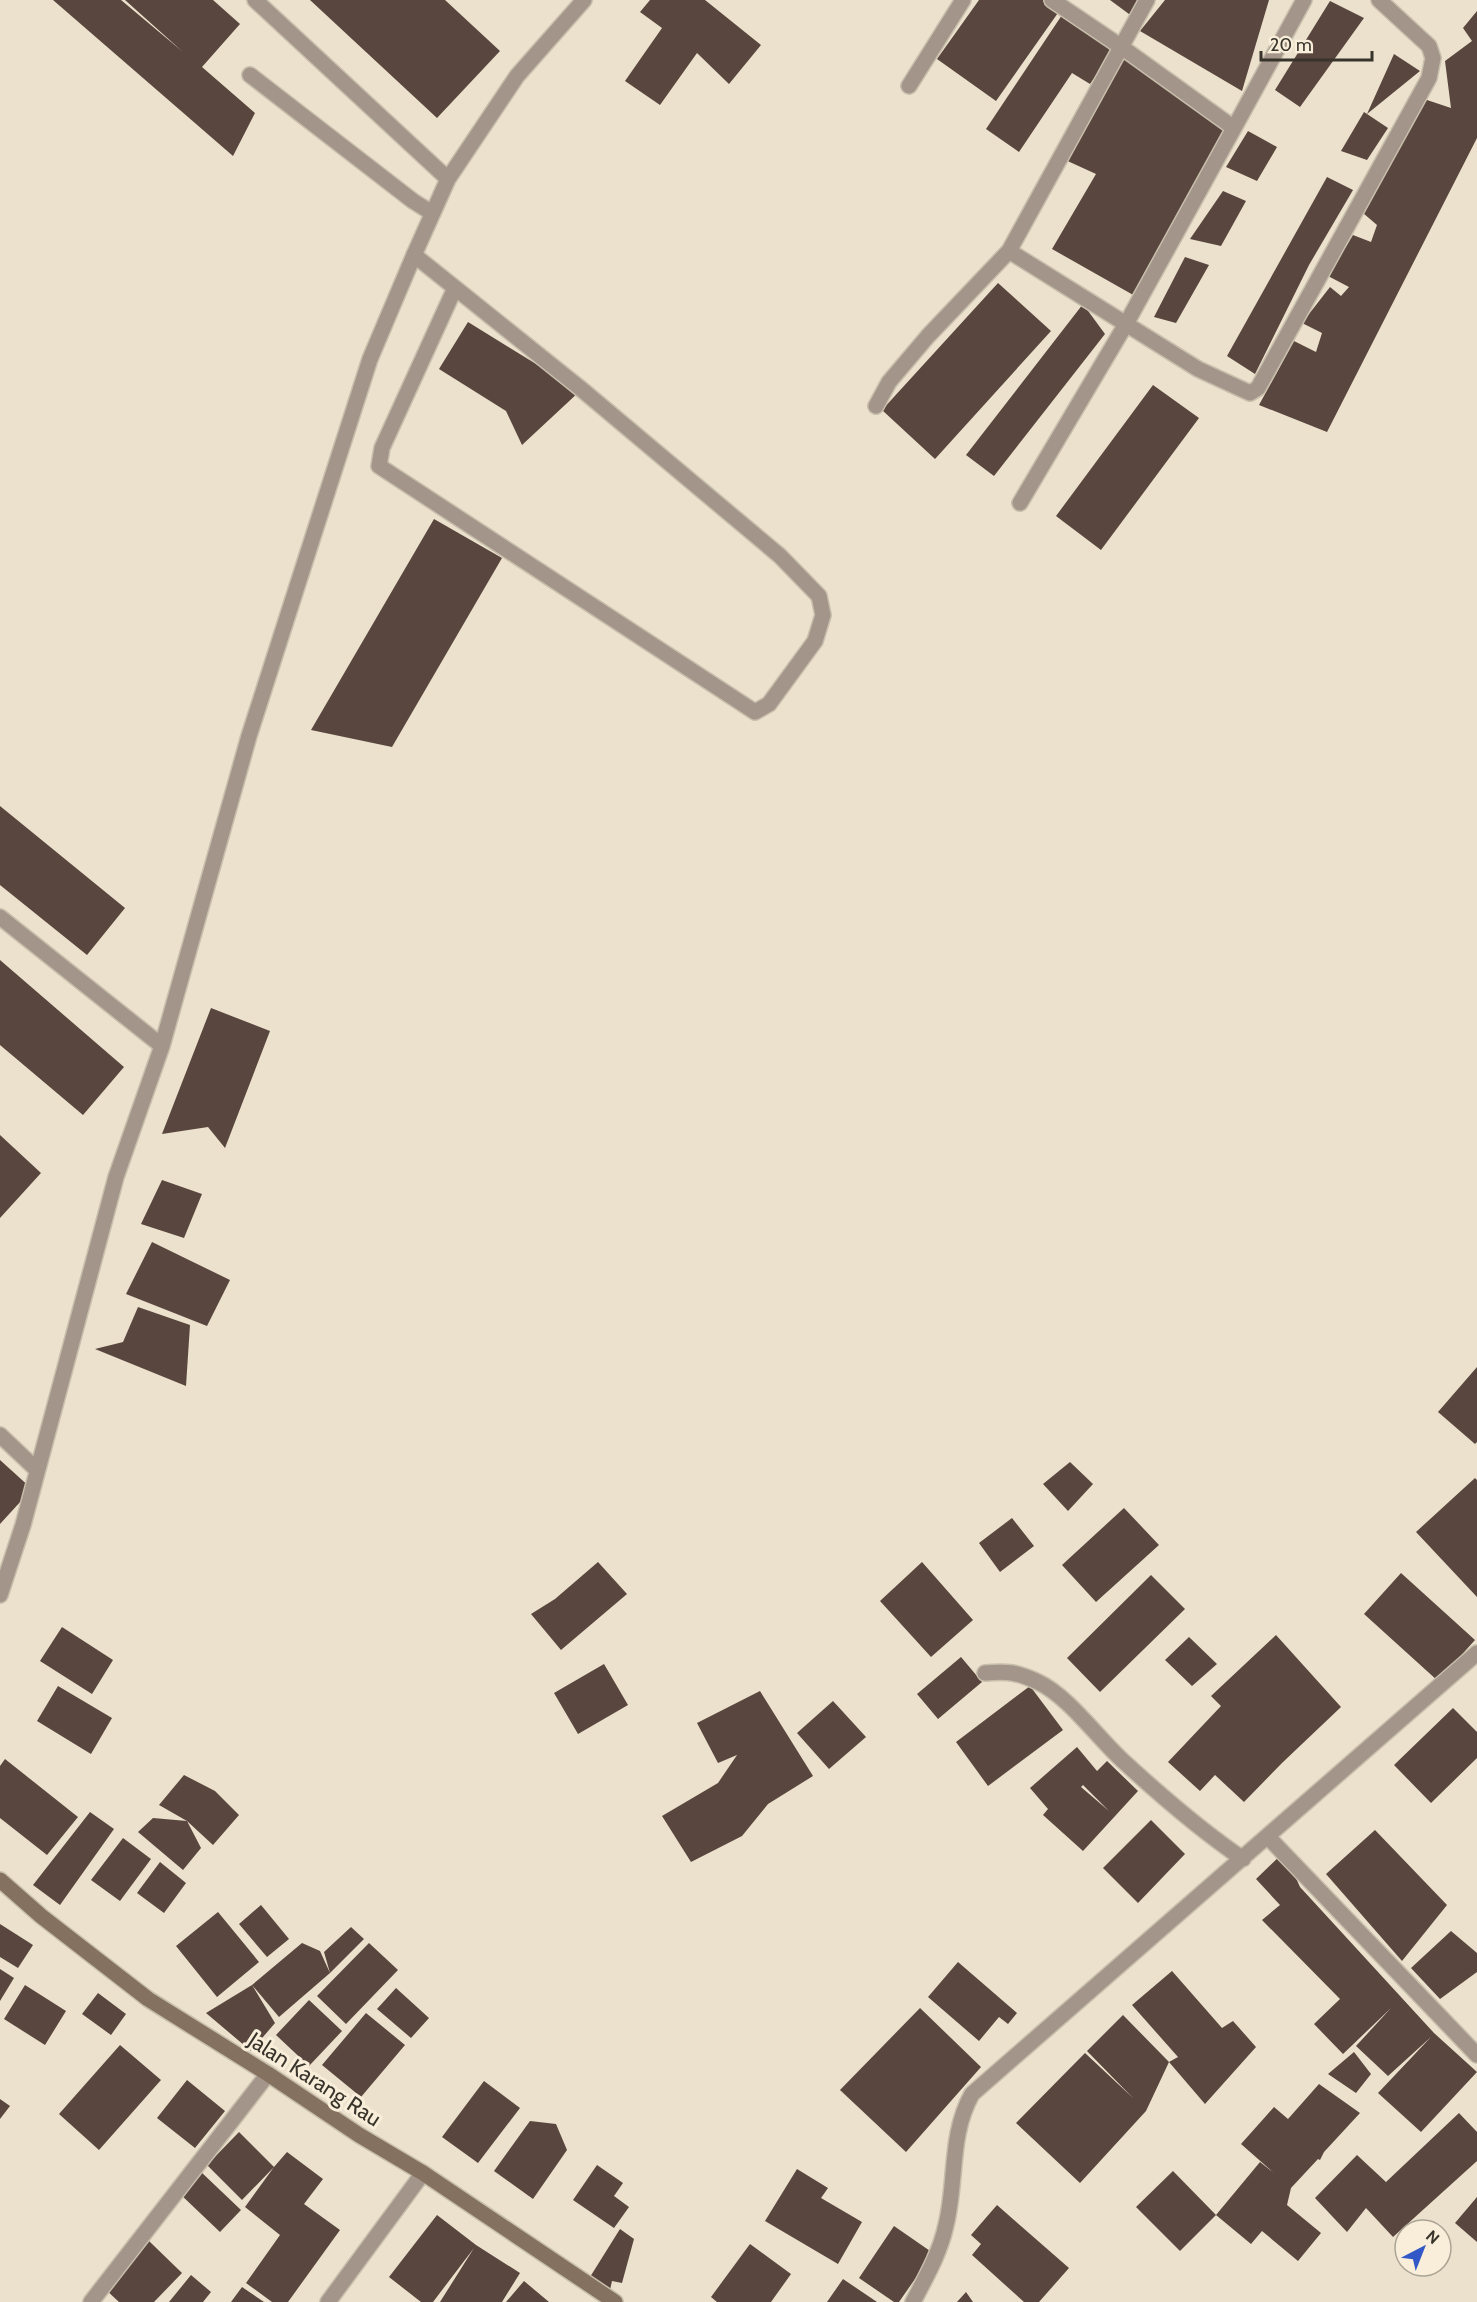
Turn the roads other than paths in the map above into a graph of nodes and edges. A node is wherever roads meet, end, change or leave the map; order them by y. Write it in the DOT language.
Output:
graph roads {
  1 [pos="255,0"];
  2 [pos="584,0"];
  3 [pos="963,0"];
  4 [pos="1052,0"];
  5 [pos="1147,0"];
  6 [pos="1304,0"];
  7 [pos="1379,0"];
  8 [pos="1120,46"];
  9 [pos="250,75"];
  10 [pos="909,86"];
  11 [pos="1234,128"];
  12 [pos="448,179"];
  13 [pos="432,213"];
  14 [pos="1010,251"];
  15 [pos="414,255"];
  16 [pos="455,288"];
  17 [pos="1126,324"];
  18 [pos="876,406"];
  19 [pos="1020,502"];
  20 [pos="0,916"];
  21 [pos="162,1046"];
  22 [pos="0,1435"];
  23 [pos="37,1470"];
  24 [pos="0,1595"];
  25 [pos="1477,1653"];
  26 [pos="985,1673"];
  27 [pos="1268,1837"];
  28 [pos="1243,1859"];
  29 [pos="1,1883"];
  30 [pos="1477,2055"];
  31 [pos="268,2074"];
  32 [pos="423,2173"];
  33 [pos="91,2302"];
  34 [pos="328,2302"];
  35 [pos="615,2302"];
  36 [pos="913,2302"];
  1 -- 12 [label="street"];
  2 -- 12 [label="street"];
  3 -- 10 [label="street"];
  4 -- 8 [label="street"];
  5 -- 8 [label="street"];
  6 -- 11 [label="street"];
  7 -- 17 [label="street"];
  8 -- 11 [label="street"];
  8 -- 14 [label="street"];
  9 -- 13 [label="street"];
  11 -- 17 [label="street"];
  12 -- 13 [label="street"];
  13 -- 15 [label="street"];
  14 -- 17 [label="street"];
  14 -- 18 [label="street"];
  15 -- 16 [label="street"];
  15 -- 21 [label="street"];
  16 -- 16 [label="street"];
  17 -- 19 [label="street"];
  20 -- 21 [label="street"];
  21 -- 23 [label="street"];
  22 -- 23 [label="street"];
  23 -- 24 [label="street"];
  25 -- 27 [label="street"];
  26 -- 28 [label="street"];
  27 -- 28 [label="street"];
  27 -- 30 [label="street"];
  28 -- 36 [label="street"];
  29 -- 31 [label="street, Jalan Karang Rau"];
  31 -- 32 [label="street, Jalan Karang Rau"];
  31 -- 33 [label="street"];
  32 -- 34 [label="street"];
  32 -- 35 [label="street, Jalan Karang Rau"];
}
